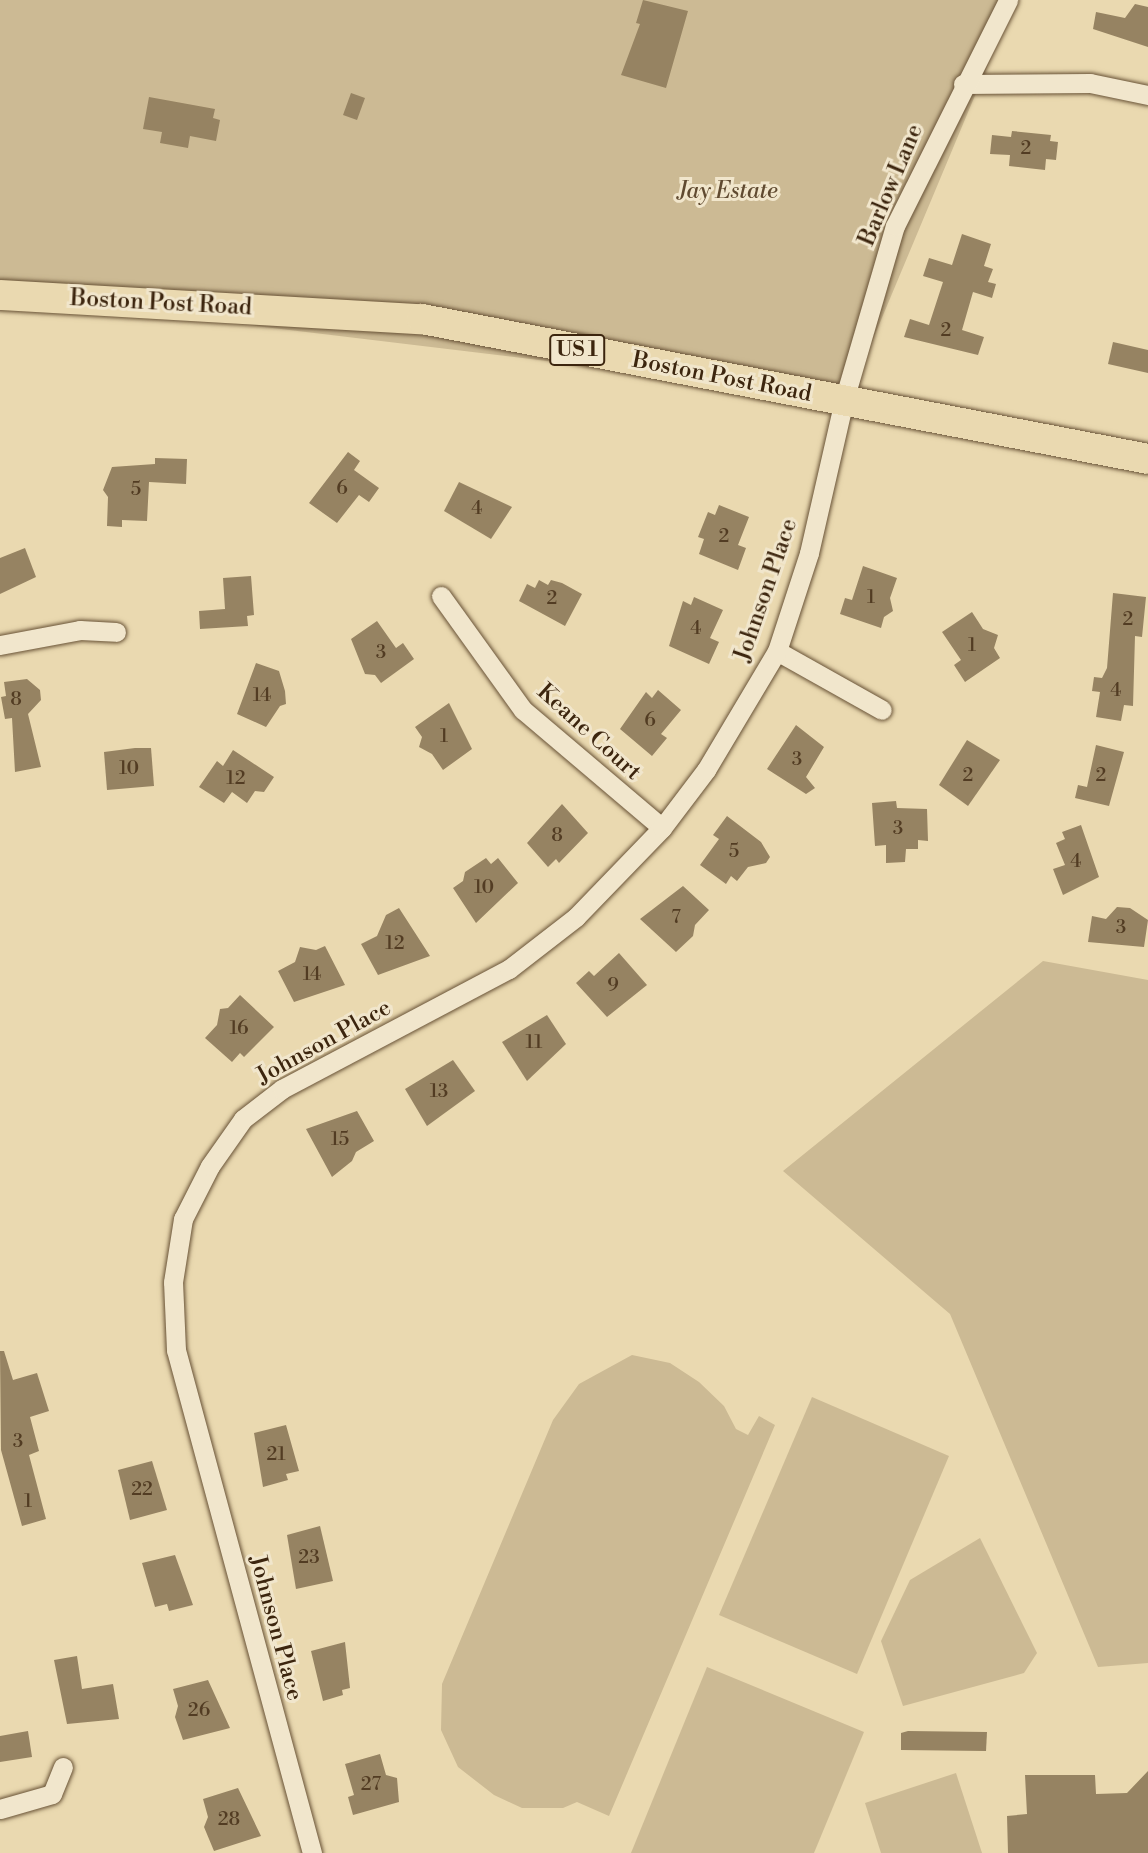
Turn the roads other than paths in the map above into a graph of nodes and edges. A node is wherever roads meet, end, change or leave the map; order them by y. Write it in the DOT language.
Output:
graph roads {
  1 [pos="1009,0"];
  2 [pos="963,84"];
  3 [pos="1148,96"];
  4 [pos="0,295"];
  5 [pos="844,400"];
  6 [pos="1148,459"];
  7 [pos="441,596"];
  8 [pos="116,632"];
  9 [pos="0,645"];
  10 [pos="777,651"];
  11 [pos="882,710"];
  12 [pos="662,828"];
  13 [pos="63,1767"];
  14 [pos="0,1809"];
  15 [pos="312,1853"];
  1 -- 2 [label="street, Barlow Lane"];
  2 -- 3 [label="street"];
  2 -- 5 [label="street, Barlow Lane"];
  4 -- 5 [label="main road, Boston Post Road / US 1"];
  5 -- 6 [label="main road, Boston Post Road / US 1"];
  5 -- 10 [label="street, Johnson Place"];
  7 -- 12 [label="street, Keane Court"];
  8 -- 9 [label="street"];
  10 -- 11 [label="street"];
  10 -- 12 [label="street, Johnson Place"];
  12 -- 15 [label="street, Johnson Place"];
  13 -- 14 [label="street"];
}
